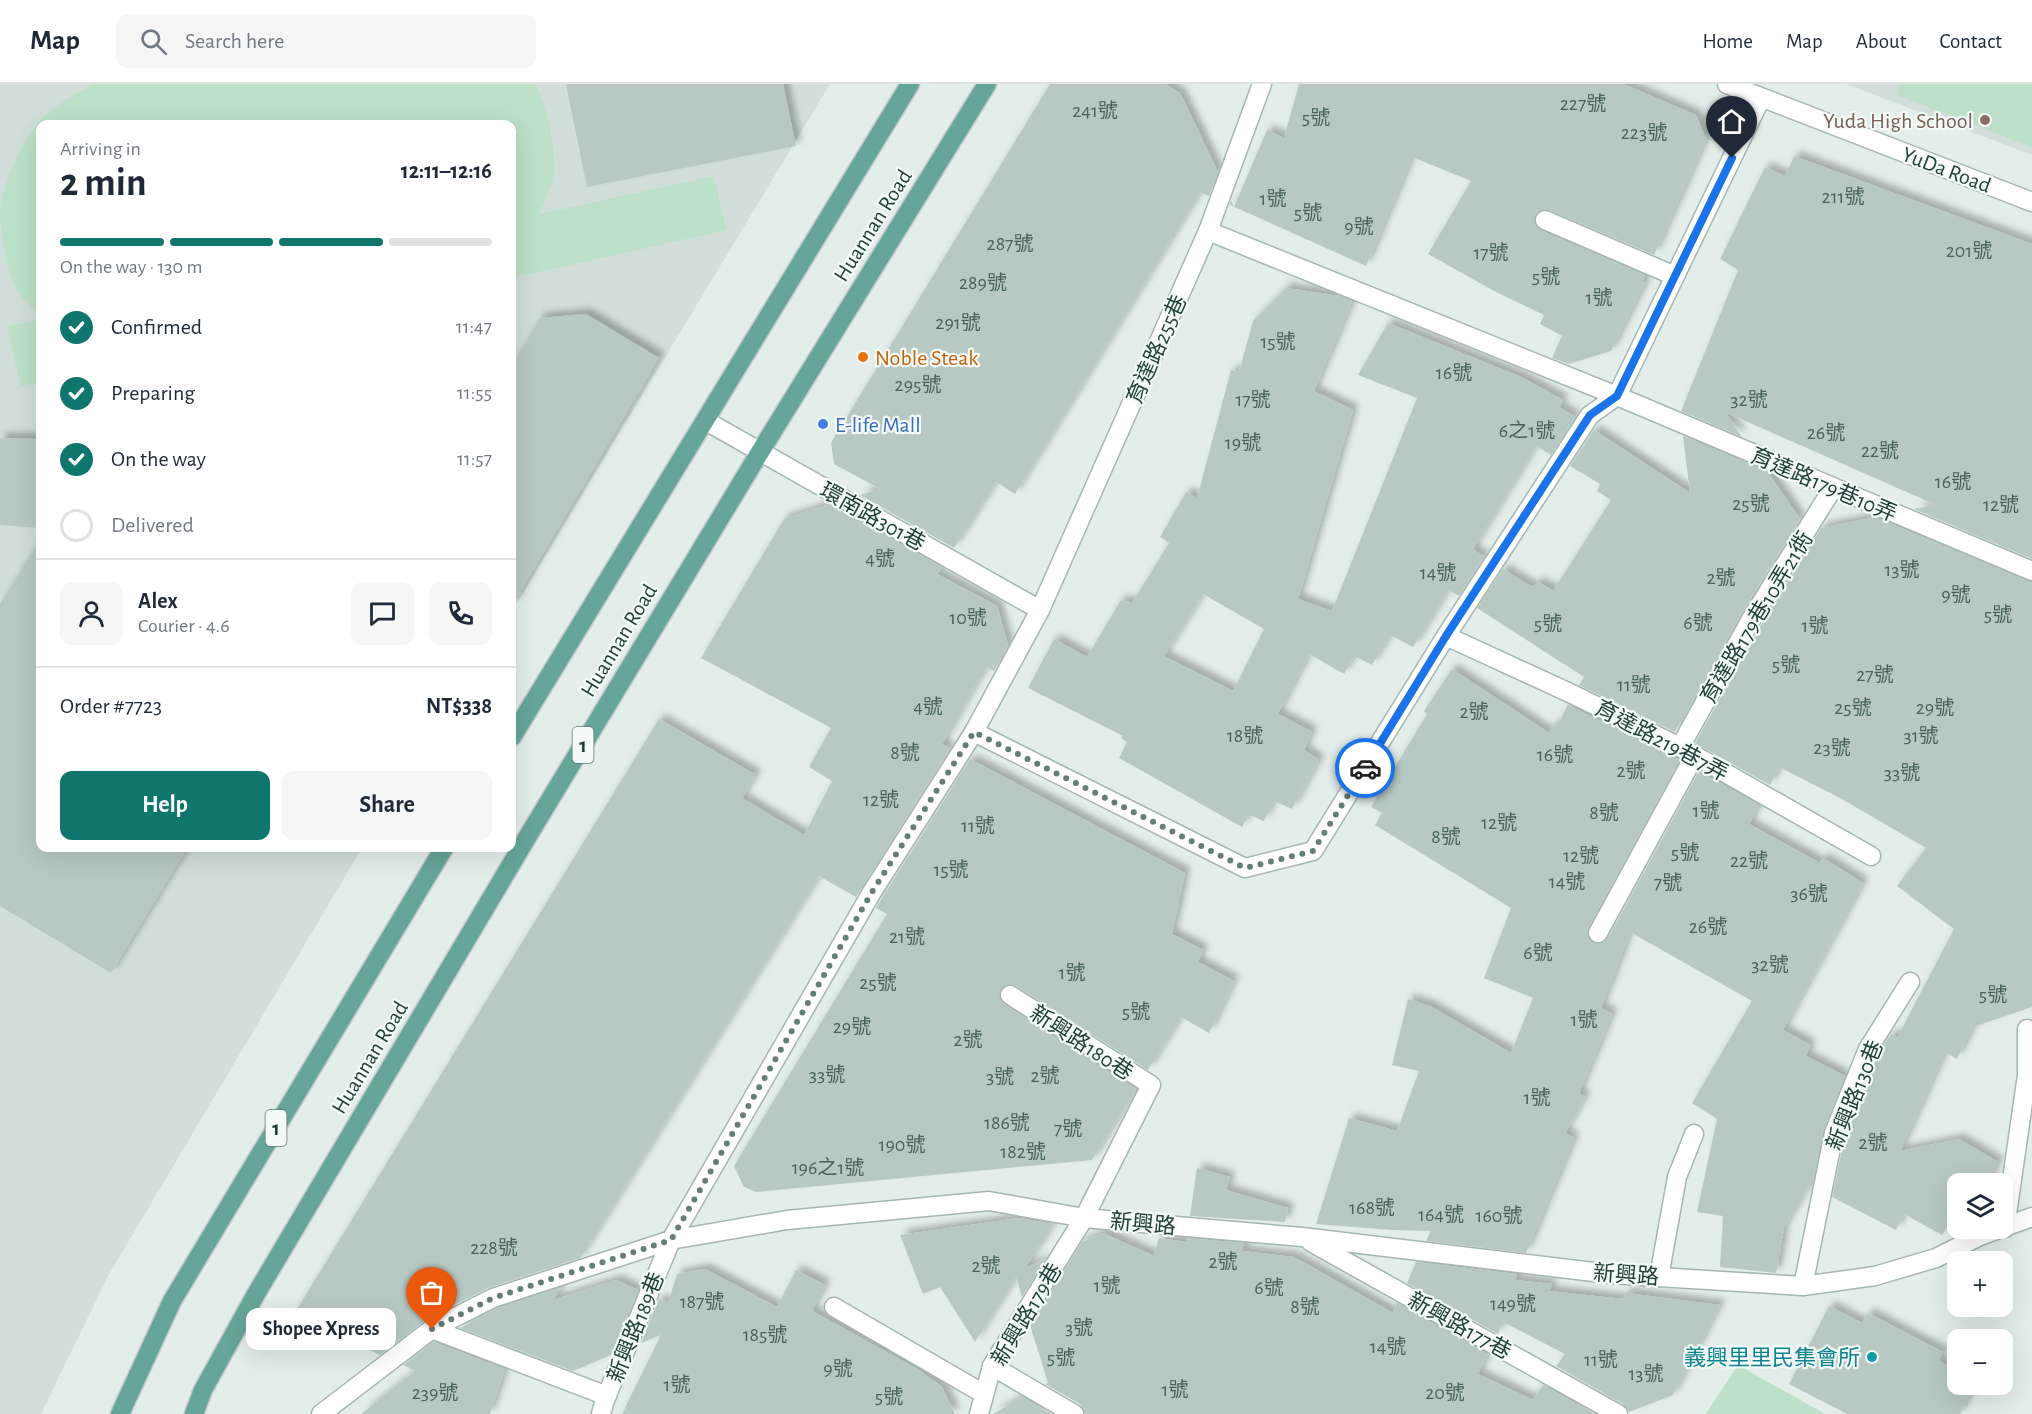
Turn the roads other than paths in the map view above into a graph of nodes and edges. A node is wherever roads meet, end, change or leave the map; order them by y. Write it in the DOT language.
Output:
graph roads {
  1 [pos="910,84"];
  2 [pos="987,84"];
  3 [pos="1262,84"];
  4 [pos="1727,84"];
  5 [pos="1761,98"];
  6 [pos="2032,202"];
  7 [pos="1545,220"];
  8 [pos="1208,231"];
  9 [pos="1675,276"];
  10 [pos="1617,396"];
  11 [pos="706,421"];
  12 [pos="760,452"];
  13 [pos="1833,488"];
  14 [pos="2032,571"];
  15 [pos="1040,610"];
  16 [pos="1446,636"];
  17 [pos="516,730"];
  18 [pos="974,732"];
  19 [pos="1688,751"];
  20 [pos="520,832"];
  21 [pos="442,852"];
  22 [pos="509,852"];
  23 [pos="1871,856"];
  24 [pos="1598,933"];
  25 [pos="1910,982"];
  26 [pos="1010,995"];
  27 [pos="2027,1029"];
  28 [pos="1694,1134"];
  29 [pos="2013,1173"];
  30 [pos="2032,1217"];
  31 [pos="1084,1218"];
  32 [pos="2013,1225"];
  33 [pos="1302,1237"];
  34 [pos="1974,1239"];
  35 [pos="671,1240"];
  36 [pos="1659,1277"];
  37 [pos="1803,1286"];
  38 [pos="834,1307"];
  39 [pos="432,1329"];
  40 [pos="992,1366"];
  41 [pos="984,1394"];
  42 [pos="607,1396"];
  43 [pos="120,1414"];
  44 [pos="194,1414"];
  45 [pos="321,1414"];
  46 [pos="601,1414"];
  47 [pos="979,1414"];
  48 [pos="1074,1414"];
  49 [pos="1618,1414"];
  1 -- 11 [label="main road, Huannan Road"];
  2 -- 12 [label="main road, Huannan Road / 1"];
  3 -- 8 [label="street, 育達路255巷"];
  4 -- 5 [label="street, YuDa Road"];
  5 -- 6 [label="street, YuDa Road"];
  5 -- 9 [label="street"];
  7 -- 9 [label="street"];
  8 -- 10 [label="street, 育達路179巷10弄"];
  8 -- 15 [label="street, 育達路255巷"];
  9 -- 10 [label="street"];
  10 -- 13 [label="street, 育達路179巷10弄"];
  10 -- 16 [label="street"];
  11 -- 12 [label="street, 環南路301巷"];
  11 -- 17 [label="main road, Huannan Road"];
  12 -- 15 [label="street, 環南路301巷"];
  12 -- 20 [label="main road, Huannan Road / 1"];
  13 -- 14 [label="street, 育達路179巷10弄"];
  13 -- 19 [label="street, 育達路179巷10弄21衖"];
  15 -- 18 [label="street, 育達路255巷"];
  16 -- 18 [label="street"];
  16 -- 19 [label="street, 育達路219巷7弄"];
  18 -- 35 [label="street, 新興路189巷"];
  19 -- 23 [label="street, 育達路219巷7弄"];
  19 -- 24 [label="street, 育達路179巷10弄21衖"];
  21 -- 43 [label="main road, Huannan Road / 1"];
  22 -- 44 [label="main road, Huannan Road / 1"];
  25 -- 37 [label="street, 新興路130巷"];
  26 -- 31 [label="street, 新興路180巷"];
  27 -- 29 [label="street"];
  28 -- 36 [label="street"];
  30 -- 32 [label="street, 新興路"];
  31 -- 33 [label="street, 新興路"];
  31 -- 35 [label="street, 新興路"];
  31 -- 40 [label="street, 新興路179巷"];
  33 -- 36 [label="street, 新興路"];
  33 -- 49 [label="street, 新興路177巷"];
  34 -- 37 [label="street, 新興路"];
  35 -- 39 [label="street, 新興路"];
  35 -- 42 [label="street, 新興路189巷"];
  36 -- 37 [label="street, 新興路"];
  38 -- 41 [label="street"];
  39 -- 42 [label="street"];
  39 -- 45 [label="street, 新興路"];
  40 -- 41 [label="street, 新興路179巷"];
  40 -- 48 [label="street"];
  41 -- 47 [label="street, 新興路179巷"];
  42 -- 46 [label="street, 新興路189巷"];
}
